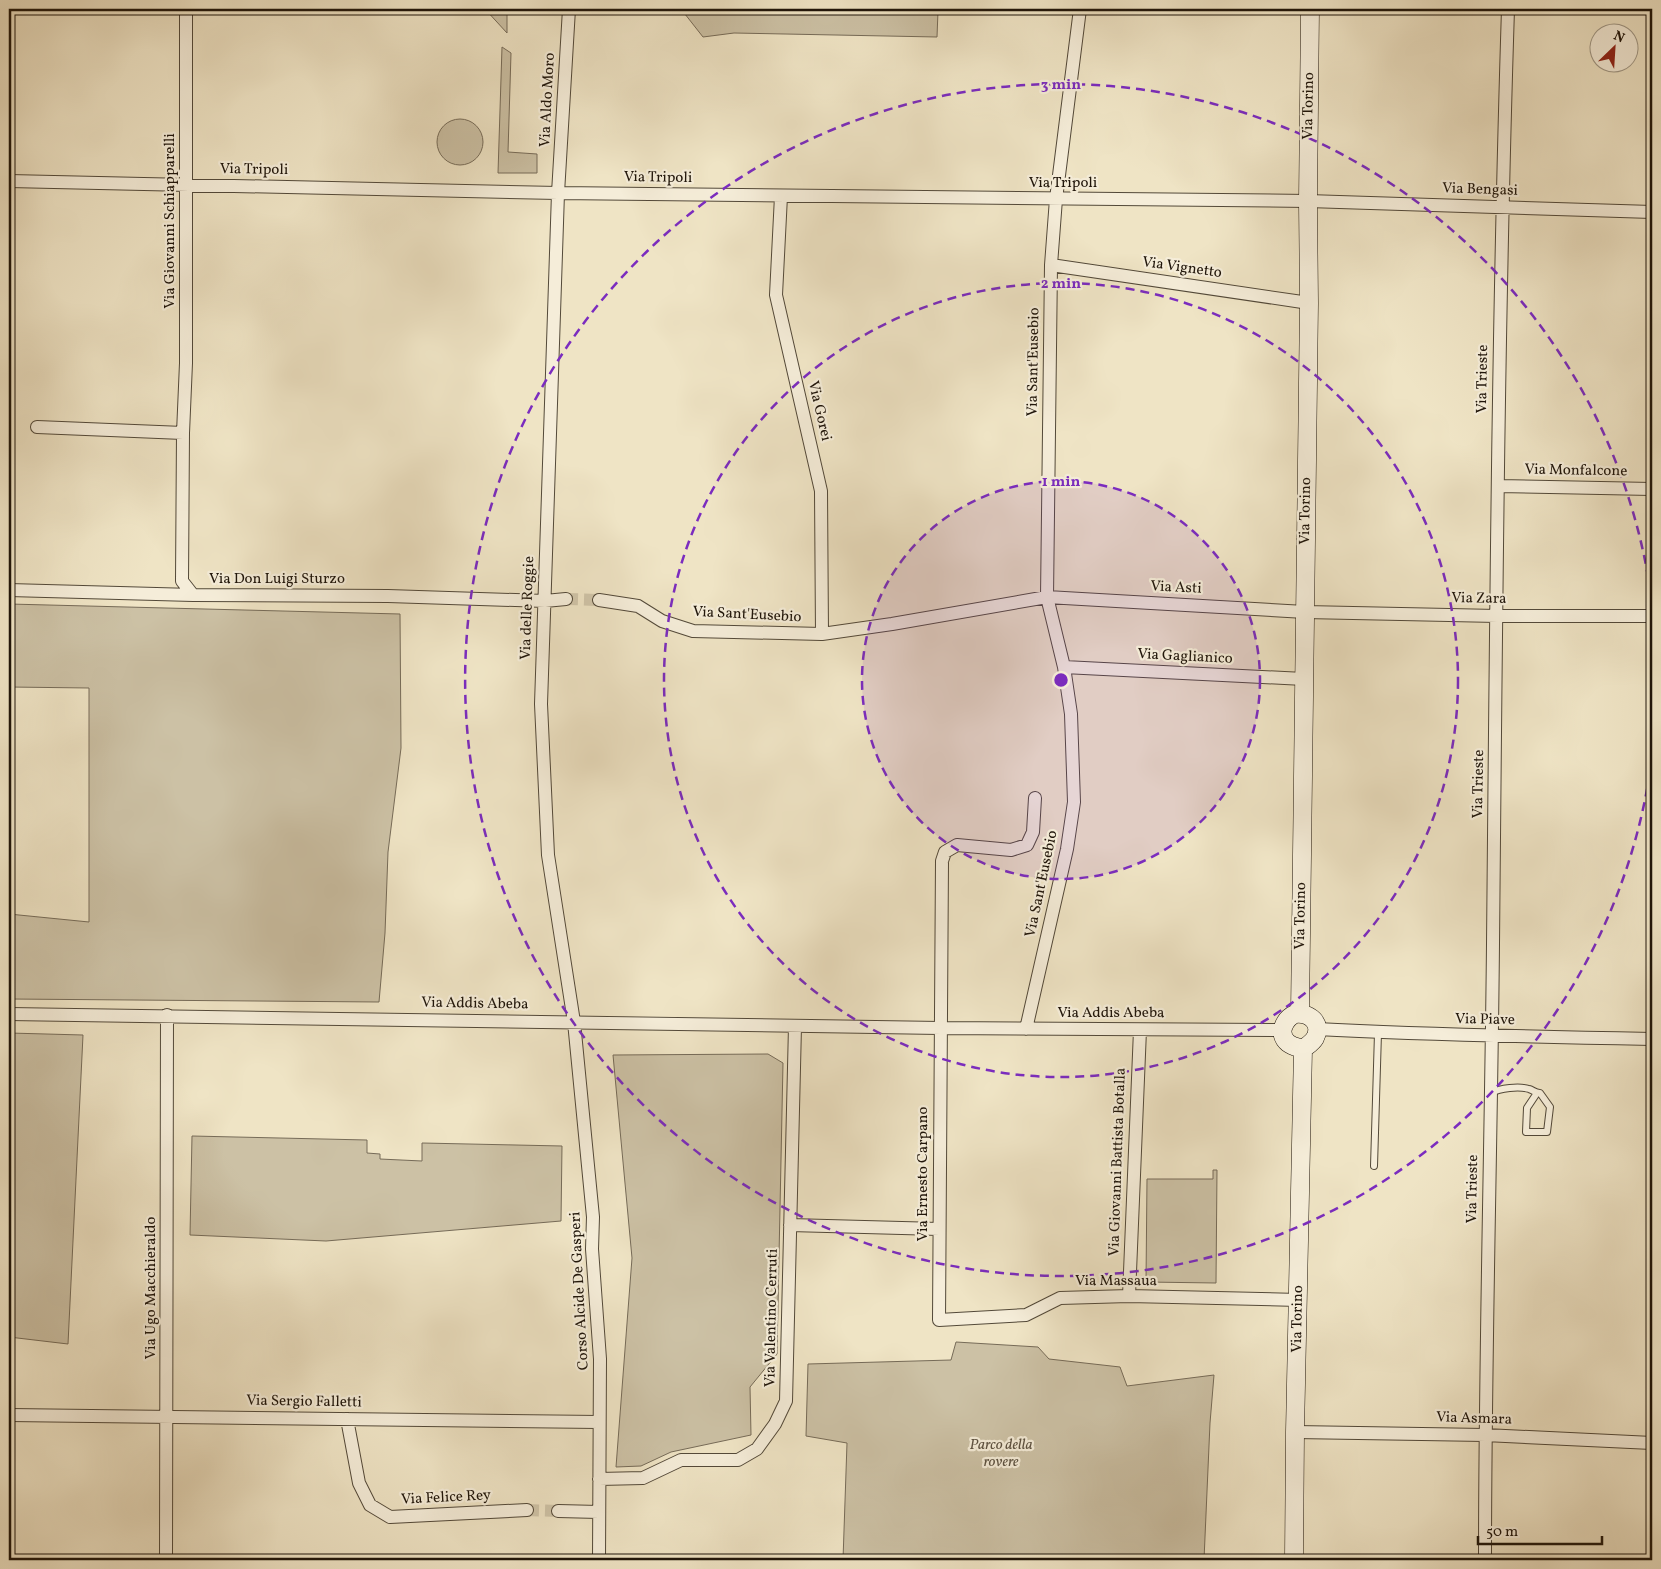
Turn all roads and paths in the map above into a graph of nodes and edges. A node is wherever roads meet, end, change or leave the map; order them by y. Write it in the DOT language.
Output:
graph roads {
  1 [pos="186,9"];
  2 [pos="569,9"];
  3 [pos="1080,9"];
  4 [pos="1310,9"];
  5 [pos="1508,9"];
  6 [pos="9,181"];
  7 [pos="186,184"];
  8 [pos="558,193"];
  9 [pos="781,196"];
  10 [pos="1056,199"];
  11 [pos="1308,201"];
  12 [pos="1502,208"];
  13 [pos="1652,212"];
  14 [pos="1051,265"];
  15 [pos="1308,303"];
  16 [pos="37,427"];
  17 [pos="183,433"];
  18 [pos="1498,486"];
  19 [pos="1652,489"];
  20 [pos="9,590"];
  21 [pos="193,595"];
  22 [pos="1047,597"];
  23 [pos="566,599"];
  24 [pos="598,600"];
  25 [pos="545,601"];
  26 [pos="1304,612"];
  27 [pos="1497,616"];
  28 [pos="1652,616"];
  29 [pos="822,634"];
  30 [pos="1064,667"];
  31 [pos="1304,679"];
  32 [pos="1035,798"];
  33 [pos="1300,1013"];
  34 [pos="9,1014"];
  35 [pos="167,1015"];
  36 [pos="574,1022"];
  37 [pos="795,1026"];
  38 [pos="940,1028"];
  39 [pos="1026,1029"];
  40 [pos="1317,1029"];
  41 [pos="1140,1030"];
  42 [pos="1283,1030"];
  43 [pos="1378,1033"];
  44 [pos="1492,1037"];
  45 [pos="1652,1039"];
  46 [pos="1303,1049"];
  47 [pos="1491,1093"];
  48 [pos="1537,1093"];
  49 [pos="1374,1166"];
  50 [pos="790,1226"];
  51 [pos="940,1229"];
  52 [pos="1128,1296"];
  53 [pos="1299,1300"];
  54 [pos="939,1320"];
  55 [pos="9,1415"];
  56 [pos="167,1417"];
  57 [pos="347,1419"];
  58 [pos="599,1422"];
  59 [pos="1295,1432"];
  60 [pos="1485,1435"];
  61 [pos="1652,1443"];
  62 [pos="599,1479"];
  63 [pos="526,1510"];
  64 [pos="558,1511"];
  65 [pos="599,1512"];
  66 [pos="166,1560"];
  67 [pos="599,1560"];
  68 [pos="1294,1560"];
  69 [pos="1485,1560"];
  1 -- 7 [label="street, Via Giovanni Schiapparelli"];
  2 -- 8 [label="street, Via Aldo Moro"];
  3 -- 10 [label="street, Via Sant'Eusebio"];
  4 -- 11 [label="street, Via Torino"];
  5 -- 12 [label="street, Via Trieste"];
  6 -- 7 [label="street, Via Tripoli"];
  7 -- 8 [label="street, Via Tripoli"];
  7 -- 17 [label="street, Via Giovanni Schiapparelli"];
  8 -- 9 [label="street, Via Tripoli"];
  8 -- 25 [label="street, Via delle Roggie"];
  9 -- 10 [label="street, Via Tripoli"];
  9 -- 29 [label="street, Via Gorei"];
  10 -- 11 [label="street, Via Tripoli"];
  10 -- 14 [label="street, Via Sant'Eusebio"];
  11 -- 12 [label="street, Via Bengasi"];
  11 -- 15 [label="street, Via Torino"];
  12 -- 13 [label="street, Via Bengasi"];
  12 -- 18 [label="street, Via Trieste"];
  14 -- 15 [label="street, Via Vignetto"];
  14 -- 22 [label="street, Via Sant'Eusebio"];
  15 -- 26 [label="street, Via Torino"];
  16 -- 17 [label="street"];
  17 -- 21 [label="street, Via Giovanni Schiapparelli"];
  18 -- 19 [label="street, Via Monfalcone"];
  18 -- 27 [label="street, Via Trieste"];
  20 -- 21 [label="street, Via Don Luigi Sturzo"];
  21 -- 25 [label="street, Via Don Luigi Sturzo"];
  22 -- 26 [label="street, Via Asti"];
  22 -- 29 [label="street, Via Sant'Eusebio"];
  22 -- 30 [label="street, Via Sant'Eusebio"];
  23 -- 25 [label="street"];
  24 -- 29 [label="street, Via Sant'Eusebio"];
  25 -- 36 [label="street, Via delle Roggie"];
  26 -- 27 [label="street, Via Zara"];
  26 -- 31 [label="street, Via Torino"];
  27 -- 28 [label="street, Via Zara"];
  27 -- 44 [label="street, Via Trieste"];
  30 -- 31 [label="street, Via Gaglianico"];
  30 -- 39 [label="street, Via Sant'Eusebio"];
  31 -- 33 [label="street, Via Torino"];
  32 -- 38 [label="street"];
  33 -- 40 [label="street"];
  33 -- 42 [label="street"];
  34 -- 35 [label="street, Via Addis Abeba"];
  35 -- 36 [label="street, Via Addis Abeba"];
  35 -- 56 [label="street, Via Ugo Macchieraldo"];
  36 -- 37 [label="street, Via Addis Abeba"];
  36 -- 58 [label="street, Corso Alcide De Gasperi"];
  37 -- 38 [label="street, Via Addis Abeba"];
  37 -- 50 [label="street, Via Valentino Cerruti"];
  38 -- 39 [label="street, Via Addis Abeba"];
  38 -- 51 [label="street, Via Ernesto Carpano"];
  39 -- 41 [label="street, Via Addis Abeba"];
  40 -- 43 [label="street, Via Piave"];
  40 -- 46 [label="street"];
  41 -- 42 [label="street, Via Addis Abeba"];
  41 -- 52 [label="street, Via Giovanni Battista Botalla"];
  42 -- 46 [label="street"];
  43 -- 44 [label="street, Via Piave"];
  43 -- 49 [label="lane"];
  44 -- 45 [label="street, Via Piave"];
  44 -- 47 [label="street, Via Trieste"];
  46 -- 53 [label="street, Via Torino"];
  47 -- 48 [label="lane"];
  47 -- 60 [label="street, Via Trieste"];
  48 -- 48 [label="lane"];
  50 -- 51 [label="street"];
  50 -- 62 [label="street, Via Valentino Cerruti"];
  51 -- 54 [label="street, Via Ernesto Carpano"];
  52 -- 53 [label="street, Via Massaua"];
  52 -- 54 [label="street, Via Massaua"];
  53 -- 59 [label="street, Via Torino"];
  55 -- 56 [label="street, Via Sergio Falletti"];
  56 -- 57 [label="street, Via Sergio Falletti"];
  56 -- 66 [label="street, Via Ugo Macchieraldo"];
  57 -- 58 [label="street, Via Sergio Falletti"];
  57 -- 63 [label="street, Via Felice Rey"];
  58 -- 62 [label="street, Corso Alcide De Gasperi"];
  59 -- 60 [label="street, Via Asmara"];
  59 -- 68 [label="street, Via Torino"];
  60 -- 61 [label="street, Via Asmara"];
  60 -- 69 [label="street, Via Trieste"];
  62 -- 65 [label="street, Corso Alcide De Gasperi"];
  64 -- 65 [label="street"];
  65 -- 67 [label="street, Corso Alcide De Gasperi"];
}
